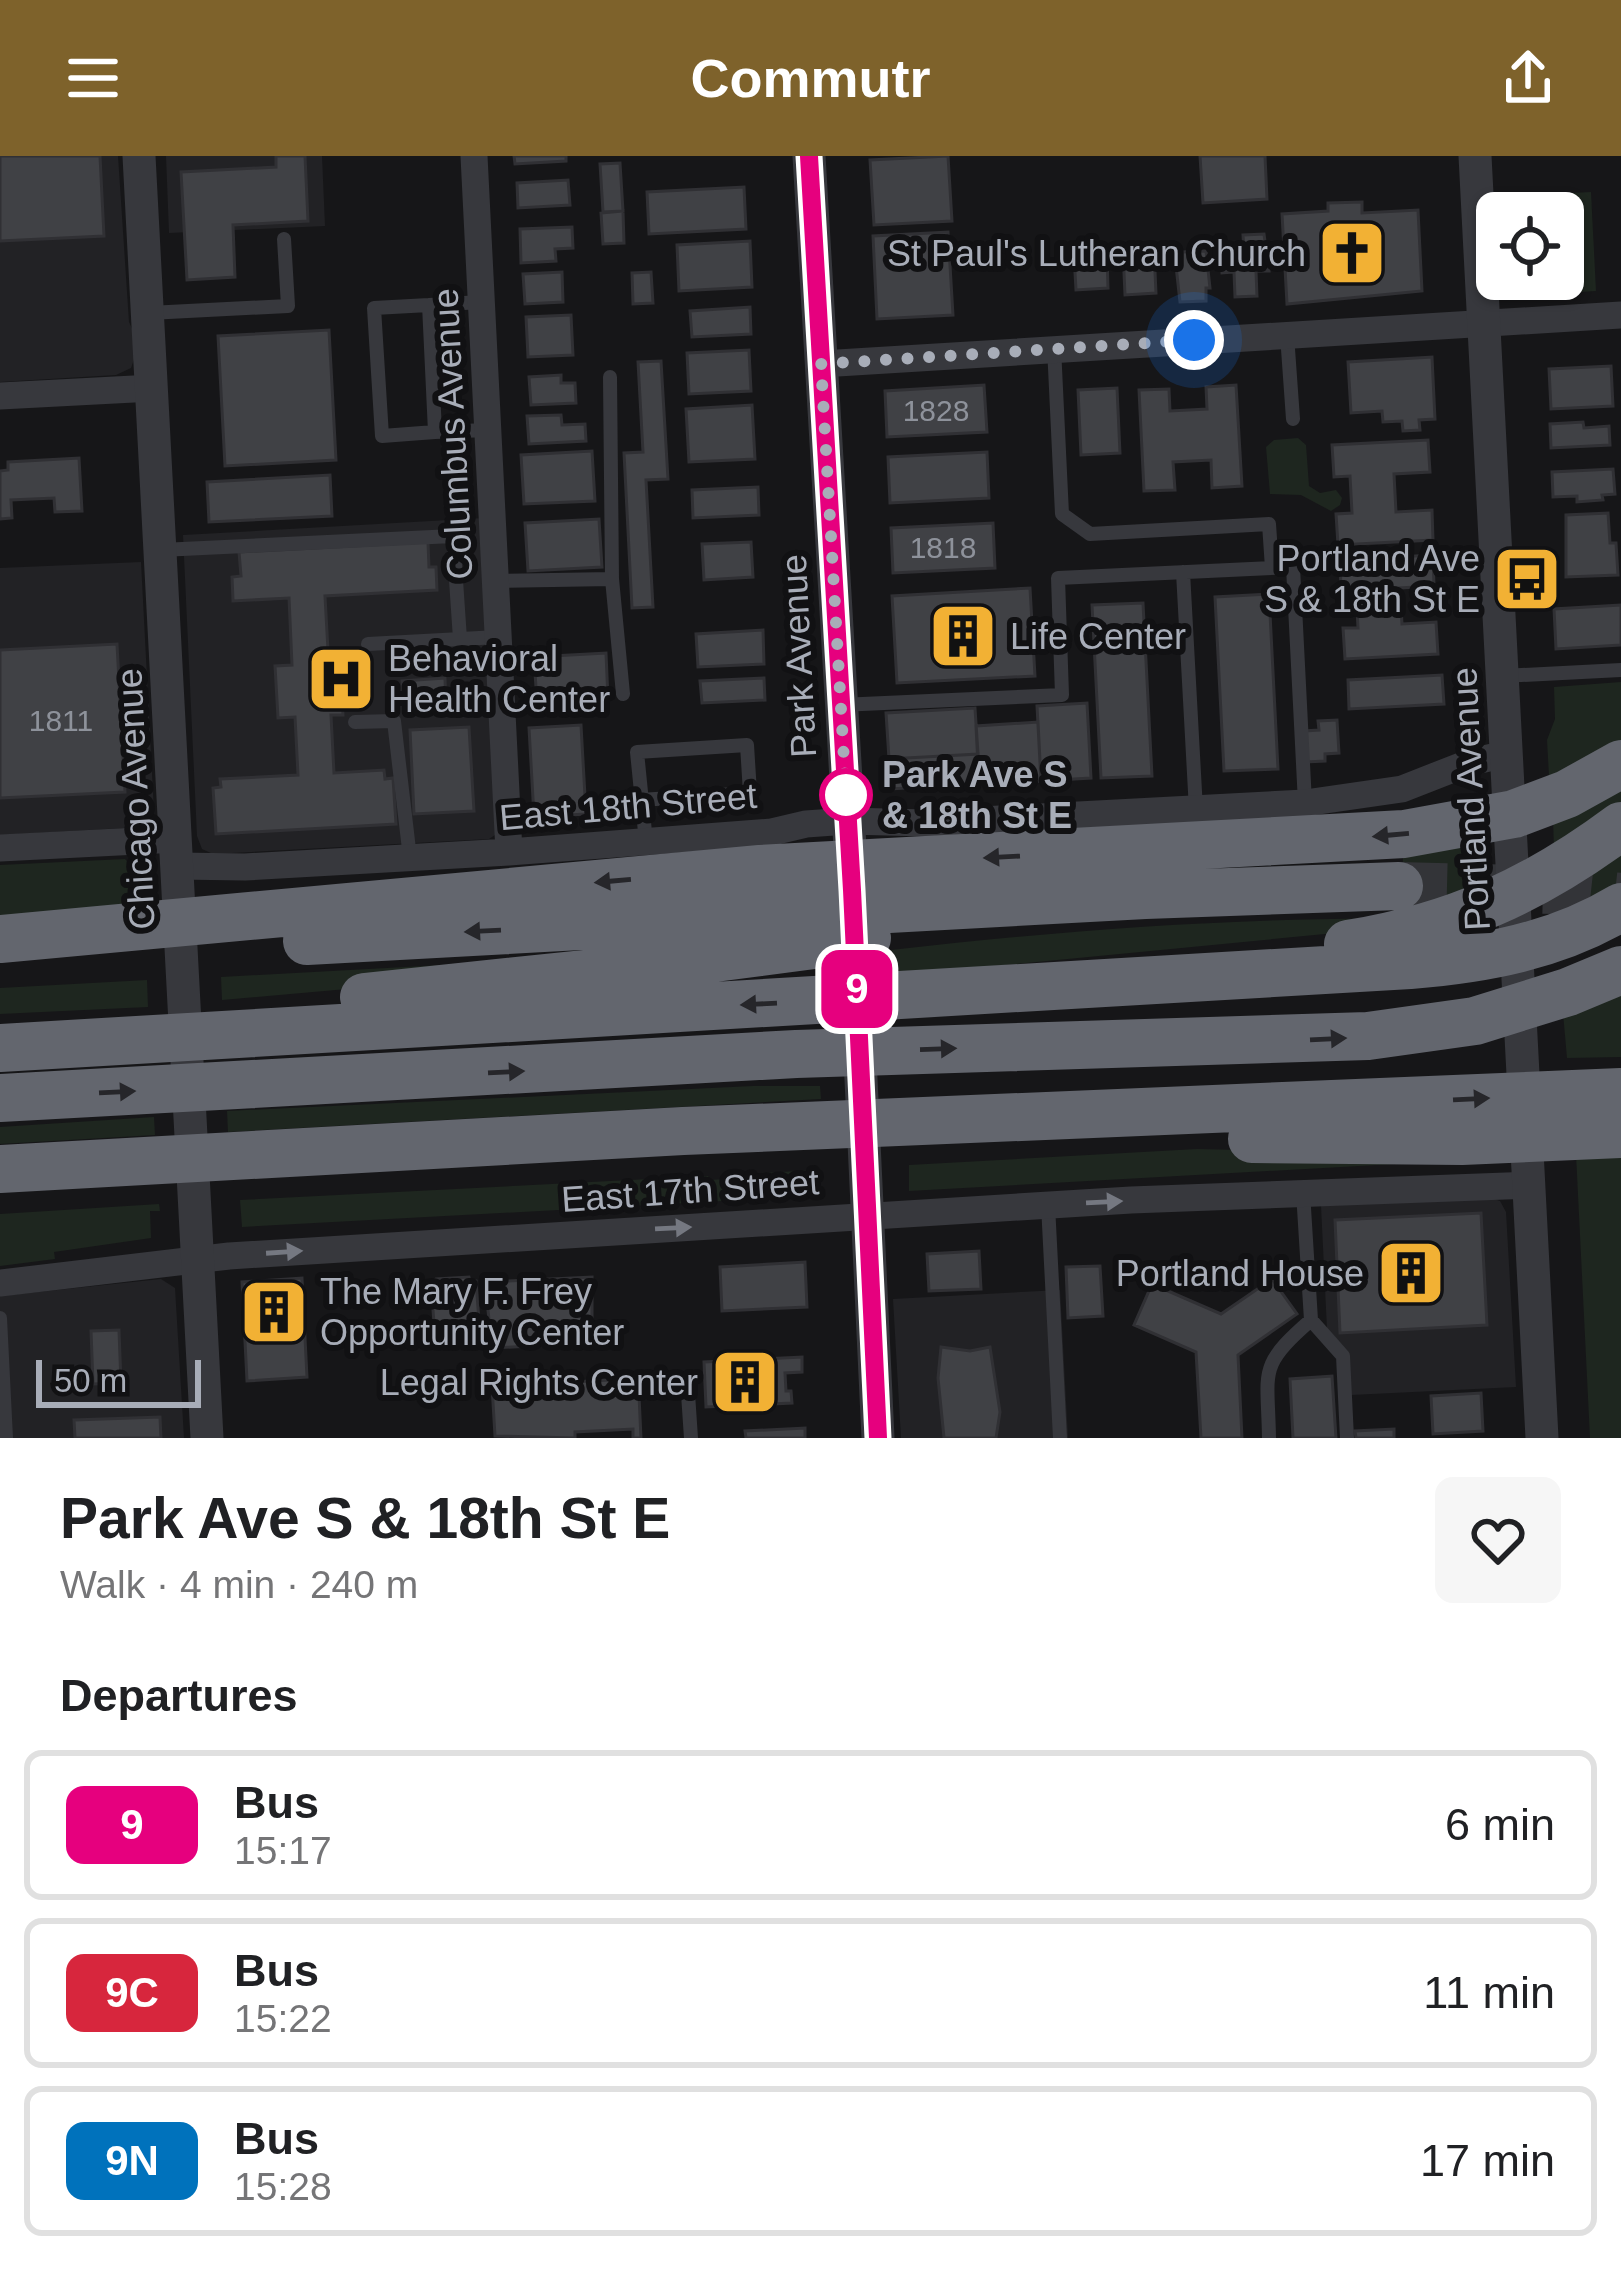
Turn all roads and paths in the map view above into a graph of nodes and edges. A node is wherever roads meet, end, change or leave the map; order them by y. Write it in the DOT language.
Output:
graph roads {
  1 [pos="140,156"];
  2 [pos="473,156"];
  3 [pos="809,156"];
  4 [pos="1475,156"];
  5 [pos="284,239"];
  6 [pos="481,302"];
  7 [pos="430,305"];
  8 [pos="149,314"];
  9 [pos="1621,315"];
  10 [pos="1484,325"];
  11 [pos="1287,335"];
  12 [pos="1054,347"];
  13 [pos="821,364"];
  14 [pos="610,377"];
  15 [pos="153,388"];
  16 [pos="0,396"];
  17 [pos="1293,419"];
  18 [pos="488,430"];
  19 [pos="435,432"];
  20 [pos="161,550"];
  21 [pos="1272,568"];
  22 [pos="1183,572"];
  23 [pos="613,579"];
  24 [pos="495,581"];
  25 [pos="498,637"];
  26 [pos="460,639"];
  27 [pos="368,644"];
  28 [pos="1621,670"];
  29 [pos="1502,676"];
  30 [pos="623,694"];
  31 [pos="840,705"];
  32 [pos="355,722"];
  33 [pos="1621,764"];
  34 [pos="1507,768"];
  35 [pos="640,800"];
  36 [pos="1305,803"];
  37 [pos="1196,810"];
  38 [pos="1621,826"];
  39 [pos="849,834"];
  40 [pos="646,842"];
  41 [pos="0,848"];
  42 [pos="509,852"];
  43 [pos="410,858"];
  44 [pos="178,866"];
  45 [pos="1399,886"];
  46 [pos="1145,895"];
  47 [pos="1621,908"];
  48 [pos="0,939"];
  49 [pos="0,956"];
  50 [pos="1621,970"];
  51 [pos="894,997"];
  52 [pos="0,1044"];
  53 [pos="1621,1091"];
  54 [pos="0,1098"];
  55 [pos="683,1131"];
  56 [pos="1621,1134"];
  57 [pos="1530,1170"];
  58 [pos="0,1172"];
  59 [pos="1303,1192"];
  60 [pos="869,1204"];
  61 [pos="1048,1205"];
  62 [pos="197,1244"];
  63 [pos="0,1283"];
  64 [pos="0,1318"];
  65 [pos="1311,1320"];
  66 [pos="687,1379"];
  67 [pos="6,1438"];
  68 [pos="207,1438"];
  69 [pos="691,1438"];
  70 [pos="878,1438"];
  71 [pos="1060,1438"];
  72 [pos="1269,1438"];
  73 [pos="1347,1438"];
  74 [pos="1542,1438"];
  1 -- 8 [label="street, Chicago Avenue"];
  2 -- 6 [label="street, Columbus Avenue"];
  3 -- 13 [label="street, Park Avenue"];
  4 -- 10 [label="street, Portland Avenue"];
  5 -- 8 [label="lane"];
  6 -- 7 [label="lane"];
  6 -- 18 [label="street, Columbus Avenue"];
  7 -- 19 [label="lane"];
  7 -- 19 [label="lane"];
  8 -- 15 [label="street, Chicago Avenue"];
  9 -- 10 [label="street"];
  10 -- 11 [label="street"];
  10 -- 29 [label="street, Portland Avenue"];
  11 -- 12 [label="street"];
  11 -- 17 [label="lane"];
  12 -- 13 [label="street"];
  12 -- 21 [label="lane"];
  13 -- 31 [label="street, Park Avenue"];
  14 -- 23 [label="lane"];
  15 -- 16 [label="street"];
  15 -- 20 [label="street, Chicago Avenue"];
  18 -- 19 [label="lane"];
  18 -- 24 [label="street, Columbus Avenue"];
  20 -- 26 [label="lane"];
  20 -- 44 [label="street, Chicago Avenue"];
  21 -- 22 [label="lane"];
  21 -- 36 [label="lane"];
  22 -- 31 [label="lane"];
  22 -- 37 [label="lane"];
  23 -- 24 [label="lane"];
  23 -- 30 [label="lane"];
  24 -- 25 [label="street, Columbus Avenue"];
  25 -- 26 [label="lane"];
  25 -- 42 [label="street, Columbus Avenue"];
  26 -- 27 [label="lane"];
  28 -- 29 [label="lane"];
  29 -- 34 [label="street, Portland Avenue"];
  31 -- 39 [label="street, Park Avenue"];
  32 -- 43 [label="lane"];
  33 -- 48 [label="highway, one-way"];
  34 -- 36 [label="street, East 18th Street"];
  34 -- 57 [label="street, Portland Avenue"];
  35 -- 35 [label="lane"];
  35 -- 40 [label="lane"];
  36 -- 37 [label="street, East 18th Street"];
  37 -- 39 [label="street, East 18th Street"];
  38 -- 51 [label="highway"];
  39 -- 40 [label="street, East 18th Street"];
  39 -- 60 [label="street, Park Avenue"];
  40 -- 42 [label="street, East 18th Street"];
  41 -- 44 [label="street, East 18th Street"];
  42 -- 43 [label="street, East 18th Street"];
  43 -- 44 [label="street, East 18th Street"];
  44 -- 62 [label="street, Chicago Avenue"];
  45 -- 46 [label="highway"];
  46 -- 49 [label="highway, one-way"];
  46 -- 52 [label="highway"];
  47 -- 51 [label="highway"];
  54 -- 50 [label="highway, one-way"];
  51 -- 52 [label="highway, one-way"];
  55 -- 53 [label="highway, one-way"];
  55 -- 56 [label="highway"];
  55 -- 58 [label="highway"];
  57 -- 59 [label="street, East 17th Street"];
  57 -- 74 [label="street, Portland Avenue"];
  61 -- 59 [label="street, East 17th Street, one-way"];
  59 -- 65 [label="lane"];
  60 -- 61 [label="street, East 17th Street"];
  62 -- 60 [label="street, East 17th Street, one-way"];
  60 -- 70 [label="street, Park Avenue"];
  61 -- 71 [label="lane"];
  62 -- 63 [label="street, East 17th Street"];
  62 -- 68 [label="street, Chicago Avenue"];
  64 -- 67 [label="lane"];
  65 -- 72 [label="lane"];
  65 -- 73 [label="lane"];
  66 -- 69 [label="lane"];
}
